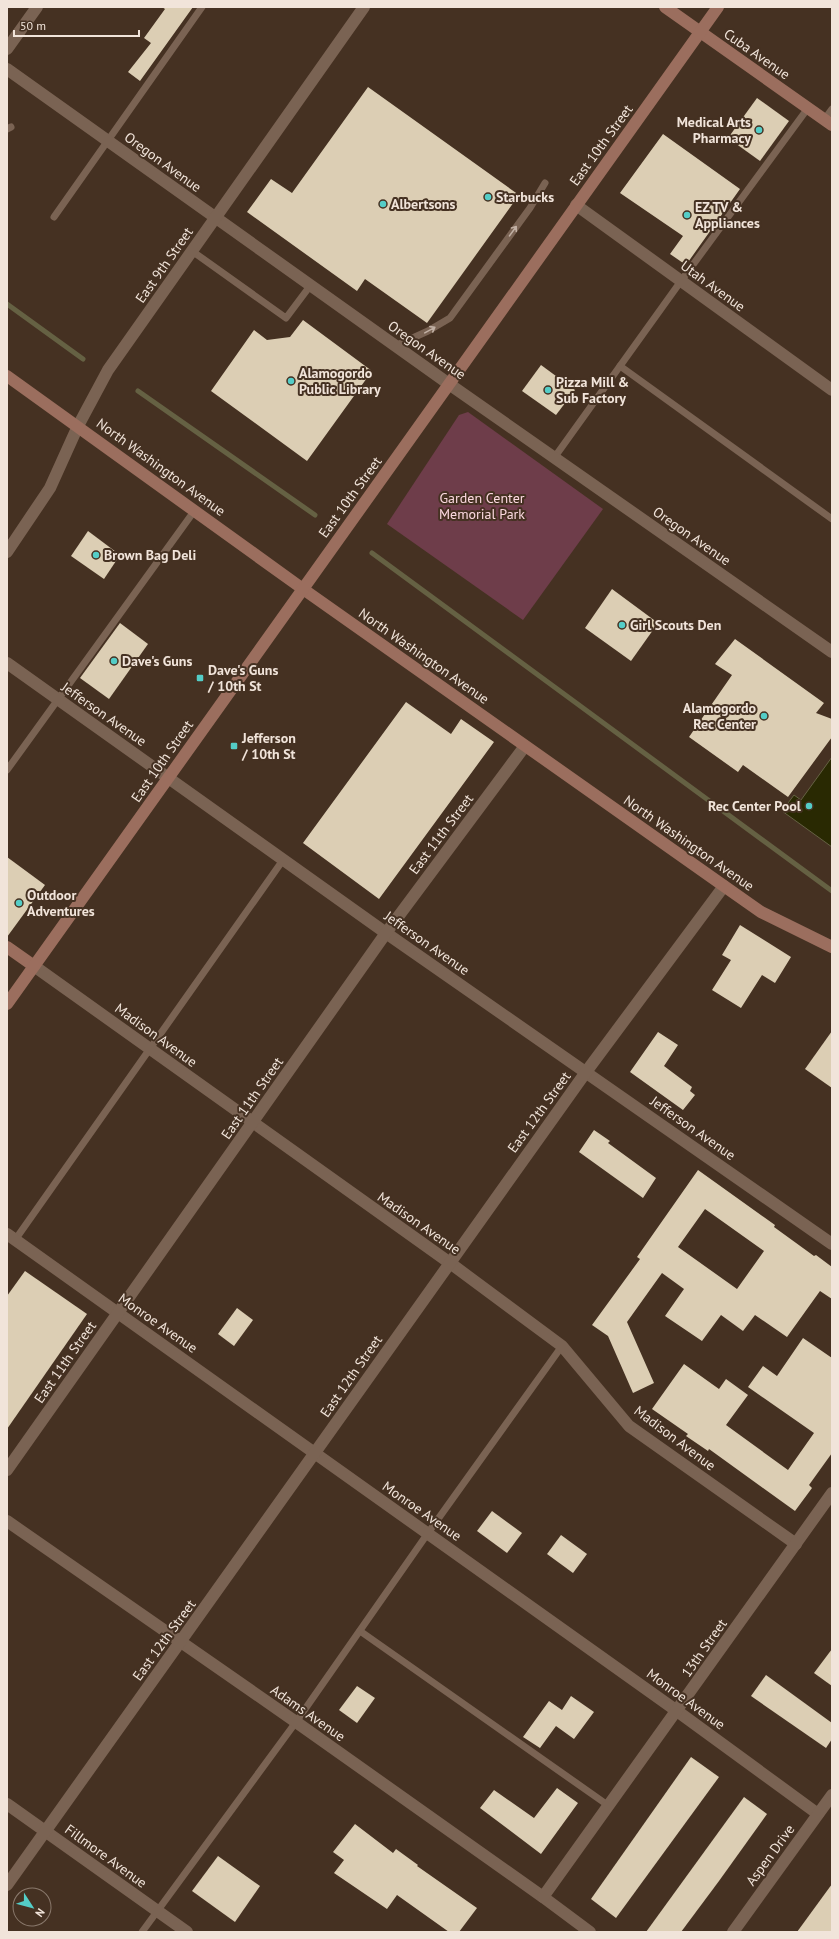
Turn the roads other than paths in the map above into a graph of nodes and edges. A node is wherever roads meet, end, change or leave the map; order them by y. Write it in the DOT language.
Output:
graph roads {
  1 [pos="37,7"];
  2 [pos="202,7"];
  3 [pos="364,7"];
  4 [pos="665,7"];
  5 [pos="718,7"];
  6 [pos="700,32"];
  7 [pos="7,50"];
  8 [pos="7,69"];
  9 [pos="808,108"];
  10 [pos="832,108"];
  11 [pos="828,122"];
  12 [pos="109,142"];
  13 [pos="545,183"];
  14 [pos="576,205"];
  15 [pos="54,217"];
  16 [pos="214,217"];
  17 [pos="192,251"];
  18 [pos="681,281"];
  19 [pos="310,286"];
  20 [pos="395,346"];
  21 [pos="620,366"];
  22 [pos="7,376"];
  23 [pos="449,384"];
  24 [pos="832,390"];
  25 [pos="78,426"];
  26 [pos="554,458"];
  27 [pos="195,510"];
  28 [pos="832,519"];
  29 [pos="7,552"];
  30 [pos="303,589"];
  31 [pos="832,652"];
  32 [pos="7,663"];
  33 [pos="58,699"];
  34 [pos="525,746"];
  35 [pos="7,770"];
  36 [pos="168,778"];
  37 [pos="283,860"];
  38 [pos="724,886"];
  39 [pos="386,933"];
  40 [pos="7,947"];
  41 [pos="832,947"];
  42 [pos="34,966"];
  43 [pos="7,1004"];
  44 [pos="149,1048"];
  45 [pos="586,1072"];
  46 [pos="253,1124"];
  47 [pos="11,1237"];
  48 [pos="832,1244"];
  49 [pos="450,1263"];
  50 [pos="118,1313"];
  51 [pos="562,1346"];
  52 [pos="315,1453"];
  53 [pos="7,1470"];
  54 [pos="832,1493"];
  55 [pos="7,1521"];
  56 [pos="428,1533"];
  57 [pos="796,1544"];
  58 [pos="360,1631"];
  59 [pos="181,1642"];
  60 [pos="677,1710"];
  61 [pos="296,1722"];
  62 [pos="832,1795"];
  63 [pos="7,1804"];
  64 [pos="609,1806"];
  65 [pos="818,1814"];
  66 [pos="46,1831"];
  67 [pos="7,1886"];
  68 [pos="543,1897"];
  69 [pos="157,1910"];
  70 [pos="142,1932"];
  71 [pos="187,1932"];
  72 [pos="590,1932"];
  73 [pos="733,1932"];
  1 -- 7 [label="street"];
  2 -- 12 [label="lane"];
  3 -- 16 [label="street, East 9th Street"];
  4 -- 6 [label="main road, Cuba Avenue"];
  5 -- 6 [label="main road, East 10th Street"];
  6 -- 9 [label="main road, Cuba Avenue"];
  6 -- 14 [label="main road, East 10th Street"];
  8 -- 12 [label="street, Oregon Avenue"];
  9 -- 11 [label="main road, Cuba Avenue"];
  9 -- 18 [label="lane"];
  10 -- 11 [label="lane"];
  12 -- 15 [label="lane"];
  12 -- 16 [label="street, Oregon Avenue"];
  20 -- 13 [label="lane, one-way"];
  14 -- 18 [label="street, Utah Avenue"];
  14 -- 23 [label="main road, East 10th Street"];
  16 -- 17 [label="street, East 9th Street"];
  16 -- 19 [label="street, Oregon Avenue"];
  17 -- 19 [label="lane"];
  17 -- 25 [label="street, East 9th Street"];
  18 -- 21 [label="lane"];
  18 -- 24 [label="street, Utah Avenue"];
  19 -- 20 [label="street, Oregon Avenue"];
  20 -- 23 [label="street, Oregon Avenue"];
  21 -- 26 [label="lane"];
  21 -- 28 [label="lane"];
  22 -- 25 [label="main road, North Washington Avenue"];
  23 -- 26 [label="street, Oregon Avenue"];
  23 -- 30 [label="main road, East 10th Street"];
  25 -- 27 [label="main road, North Washington Avenue"];
  25 -- 29 [label="street, East 9th Street"];
  26 -- 31 [label="street, Oregon Avenue"];
  27 -- 30 [label="main road, North Washington Avenue"];
  27 -- 33 [label="lane"];
  30 -- 34 [label="main road, North Washington Avenue"];
  30 -- 36 [label="main road, East 10th Street"];
  32 -- 33 [label="street, Jefferson Avenue"];
  33 -- 35 [label="lane"];
  33 -- 36 [label="street, Jefferson Avenue"];
  34 -- 38 [label="main road, North Washington Avenue"];
  34 -- 39 [label="street, East 11th Street"];
  36 -- 37 [label="street, Jefferson Avenue"];
  36 -- 42 [label="main road, East 10th Street"];
  37 -- 39 [label="street, Jefferson Avenue"];
  37 -- 44 [label="lane"];
  38 -- 41 [label="main road, North Washington Avenue"];
  38 -- 45 [label="street, East 12th Street"];
  39 -- 45 [label="street, Jefferson Avenue"];
  39 -- 46 [label="street, East 11th Street"];
  40 -- 42 [label="main road, Madison Avenue"];
  42 -- 43 [label="main road, East 10th Street"];
  42 -- 44 [label="street, Madison Avenue"];
  44 -- 46 [label="street, Madison Avenue"];
  44 -- 47 [label="lane"];
  45 -- 48 [label="street, Jefferson Avenue"];
  45 -- 49 [label="street, East 12th Street"];
  46 -- 49 [label="street, Madison Avenue"];
  46 -- 50 [label="street, East 11th Street"];
  47 -- 50 [label="street, Monroe Avenue"];
  49 -- 51 [label="street, Madison Avenue"];
  49 -- 52 [label="street, East 12th Street"];
  50 -- 52 [label="street, Monroe Avenue"];
  50 -- 53 [label="street, East 11th Street"];
  51 -- 56 [label="lane"];
  51 -- 57 [label="street, Madison Avenue"];
  52 -- 56 [label="street, Monroe Avenue"];
  52 -- 59 [label="street, East 12th Street"];
  54 -- 57 [label="street, 13th Street"];
  55 -- 59 [label="street, Adams Avenue"];
  56 -- 58 [label="lane"];
  56 -- 60 [label="street, Monroe Avenue"];
  57 -- 60 [label="street, 13th Street"];
  58 -- 61 [label="lane"];
  58 -- 64 [label="lane"];
  59 -- 61 [label="street, Adams Avenue"];
  59 -- 66 [label="street, East 12th Street"];
  60 -- 64 [label="street, 13th Street"];
  60 -- 65 [label="street, Monroe Avenue"];
  61 -- 68 [label="street, Adams Avenue"];
  61 -- 69 [label="lane"];
  62 -- 65 [label="street, Aspen Drive"];
  63 -- 66 [label="street, Fillmore Avenue"];
  64 -- 68 [label="street, 13th Street"];
  65 -- 73 [label="street, Aspen Drive"];
  66 -- 67 [label="street, East 12th Street"];
  66 -- 69 [label="street, Fillmore Avenue"];
  68 -- 72 [label="street, Adams Avenue"];
  69 -- 70 [label="lane"];
  69 -- 71 [label="street, Fillmore Avenue"];
}
